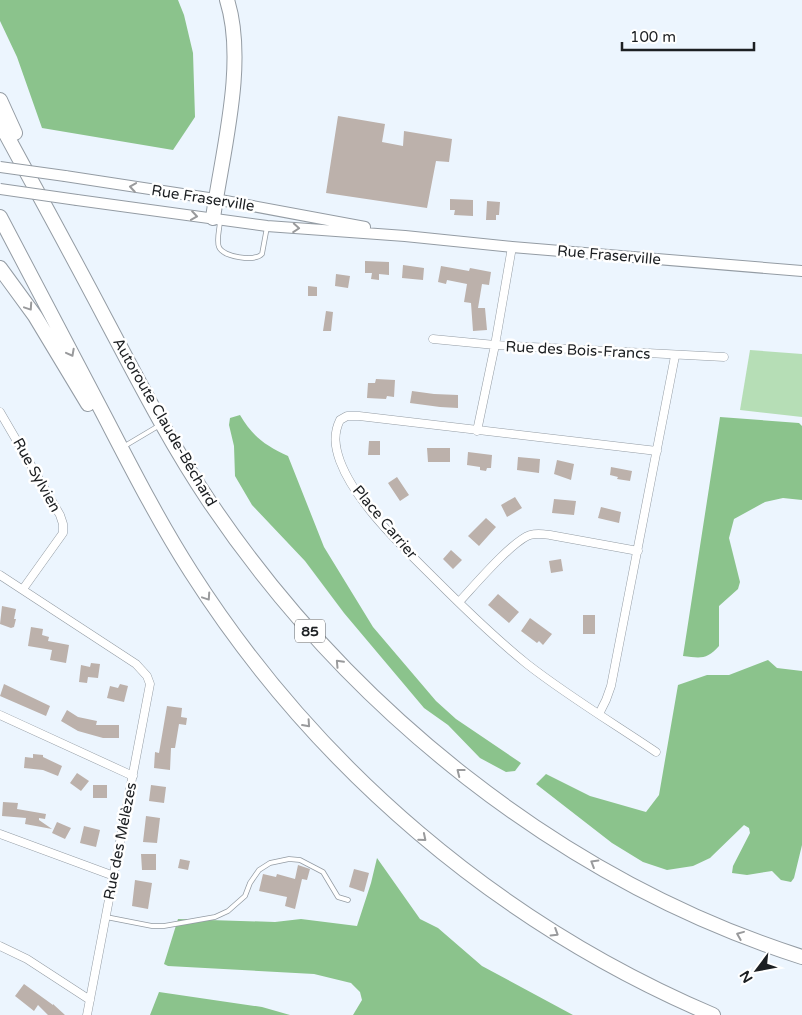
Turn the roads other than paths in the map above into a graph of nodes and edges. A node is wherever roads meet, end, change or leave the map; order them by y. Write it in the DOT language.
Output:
graph roads {
  1 [pos="217,0"];
  2 [pos="227,0"];
  3 [pos="233,63"];
  4 [pos="0,100"];
  5 [pos="0,123"];
  6 [pos="0,167"];
  7 [pos="0,189"];
  8 [pos="215,199"];
  9 [pos="0,217"];
  10 [pos="216,219"];
  11 [pos="0,221"];
  12 [pos="267,226"];
  13 [pos="405,236"];
  14 [pos="512,247"];
  15 [pos="18,252"];
  16 [pos="0,268"];
  17 [pos="802,271"];
  18 [pos="83,276"];
  19 [pos="433,339"];
  20 [pos="496,345"];
  21 [pos="675,356"];
  22 [pos="724,357"];
  23 [pos="0,412"];
  24 [pos="162,424"];
  25 [pos="477,431"];
  26 [pos="121,448"];
  27 [pos="657,451"];
  28 [pos="638,551"];
  29 [pos="0,575"];
  30 [pos="193,576"];
  31 [pos="23,589"];
  32 [pos="459,602"];
  33 [pos="599,714"];
  34 [pos="0,715"];
  35 [pos="656,752"];
  36 [pos="133,776"];
  37 [pos="0,834"];
  38 [pos="114,876"];
  39 [pos="348,900"];
  40 [pos="106,917"];
  41 [pos="0,946"];
  42 [pos="802,957"];
  43 [pos="90,1000"];
  44 [pos="87,1015"];
  45 [pos="713,1015"];
  1 -- 3 [label="highway"];
  2 -- 3 [label="highway"];
  3 -- 8 [label="highway"];
  4 -- 18 [label="highway"];
  5 -- 18 [label="highway, Autoroute Claude-Béchard / 85"];
  8 -- 6 [label="street, Rue Fraserville, one-way, bridge"];
  7 -- 10 [label="street, Rue Fraserville, one-way, bridge"];
  8 -- 10 [label="highway"];
  8 -- 13 [label="street, Rue Fraserville"];
  9 -- 15 [label="highway"];
  10 -- 12 [label="street, Rue Fraserville"];
  10 -- 12 [label="lane"];
  11 -- 15 [label="highway"];
  12 -- 13 [label="street, Rue Fraserville, one-way"];
  13 -- 14 [label="street, Rue Fraserville"];
  14 -- 17 [label="street, Rue Fraserville"];
  14 -- 20 [label="street"];
  15 -- 26 [label="highway, one-way"];
  16 -- 30 [label="highway, one-way"];
  18 -- 24 [label="highway, Autoroute Claude-Béchard / 85"];
  19 -- 20 [label="street, Rue des Bois-Francs"];
  20 -- 21 [label="street, Rue des Bois-Francs"];
  20 -- 25 [label="street"];
  21 -- 22 [label="street, Rue des Bois-Francs"];
  21 -- 27 [label="street"];
  23 -- 31 [label="street, Rue Sylvien"];
  24 -- 26 [label="lane"];
  42 -- 24 [label="highway, Autoroute Claude-Béchard / 85, one-way"];
  25 -- 27 [label="street, Place Carrier"];
  25 -- 32 [label="street, Place Carrier"];
  26 -- 30 [label="highway"];
  27 -- 28 [label="street"];
  28 -- 32 [label="street"];
  28 -- 33 [label="street"];
  29 -- 31 [label="street"];
  30 -- 45 [label="highway, one-way"];
  31 -- 36 [label="street, Rue des Mélèzes"];
  32 -- 33 [label="street, Place Carrier"];
  33 -- 35 [label="street, Place Carrier"];
  34 -- 36 [label="street"];
  36 -- 38 [label="street, Rue des Mélèzes"];
  37 -- 38 [label="street"];
  38 -- 40 [label="street, Rue des Mélèzes"];
  39 -- 40 [label="lane"];
  40 -- 43 [label="street, Rue des Mélèzes"];
  41 -- 43 [label="street"];
  43 -- 44 [label="street, Rue des Mélèzes"];
}
